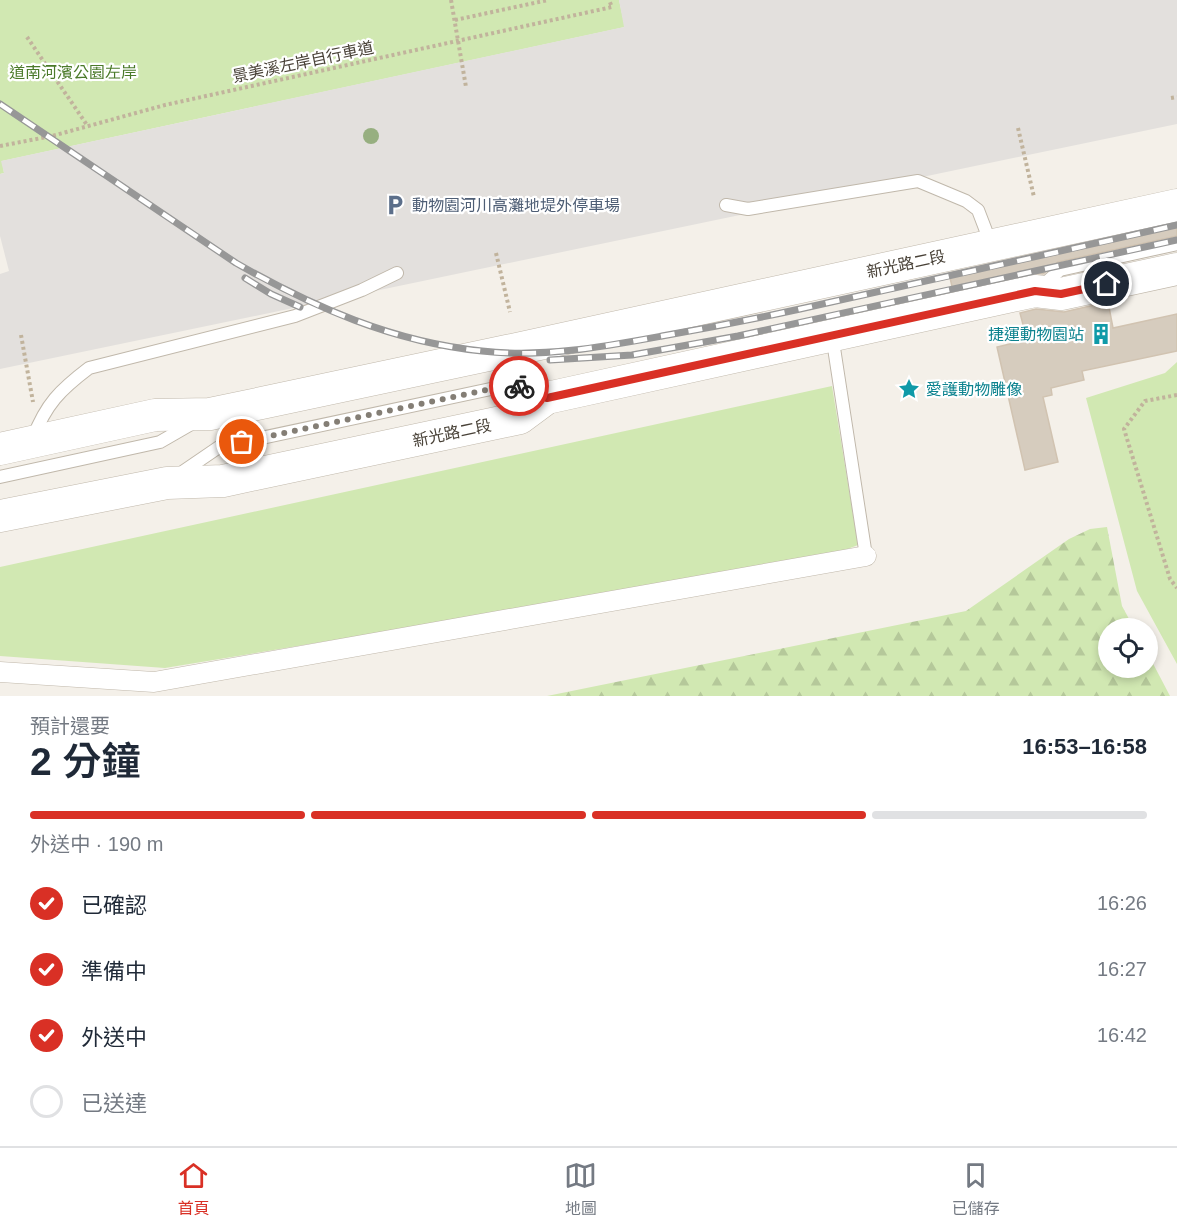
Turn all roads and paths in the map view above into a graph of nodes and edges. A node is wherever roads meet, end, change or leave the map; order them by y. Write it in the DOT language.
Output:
graph roads {
  1 [pos="452,0"];
  2 [pos="548,0"];
  3 [pos="609,0"];
  4 [pos="455,20"];
  5 [pos="27,37"];
  6 [pos="458,40"];
  7 [pos="466,87"];
  8 [pos="1177,97"];
  9 [pos="1171,98"];
  10 [pos="87,125"];
  11 [pos="1018,128"];
  12 [pos="0,146"];
  13 [pos="1034,197"];
  14 [pos="1177,204"];
  15 [pos="726,205"];
  16 [pos="1177,244"];
  17 [pos="991,245"];
  18 [pos="496,253"];
  19 [pos="1177,269"];
  20 [pos="398,273"];
  21 [pos="1035,291"];
  22 [pos="510,312"];
  23 [pos="21,335"];
  24 [pos="832,335"];
  25 [pos="1177,395"];
  26 [pos="34,404"];
  27 [pos="210,414"];
  28 [pos="31,442"];
  29 [pos="0,449"];
  30 [pos="0,477"];
  31 [pos="0,516"];
  32 [pos="866,556"];
  33 [pos="1177,588"];
  34 [pos="0,672"];
  1 -- 4 [label="path"];
  2 -- 4 [label="path"];
  3 -- 6 [label="path, 景美溪左岸自行車道"];
  4 -- 6 [label="path"];
  5 -- 10 [label="path"];
  6 -- 7 [label="path"];
  6 -- 10 [label="path, 景美溪左岸自行車道"];
  8 -- 9 [label="path"];
  10 -- 12 [label="path, 景美溪左岸自行車道"];
  11 -- 13 [label="path"];
  14 -- 17 [label="street, 新光路二段"];
  15 -- 17 [label="lane"];
  16 -- 21 [label="lane"];
  17 -- 27 [label="street, 新光路二段"];
  18 -- 22 [label="path"];
  19 -- 21 [label="street, 新光路二段"];
  20 -- 28 [label="lane"];
  21 -- 24 [label="street, 新光路二段"];
  23 -- 26 [label="path"];
  24 -- 31 [label="street, 新光路二段"];
  24 -- 32 [label="lane"];
  25 -- 33 [label="path"];
  27 -- 28 [label="street, 新光路二段"];
  27 -- 30 [label="lane"];
  28 -- 29 [label="street, 新光路二段"];
  32 -- 34 [label="street"];
}
